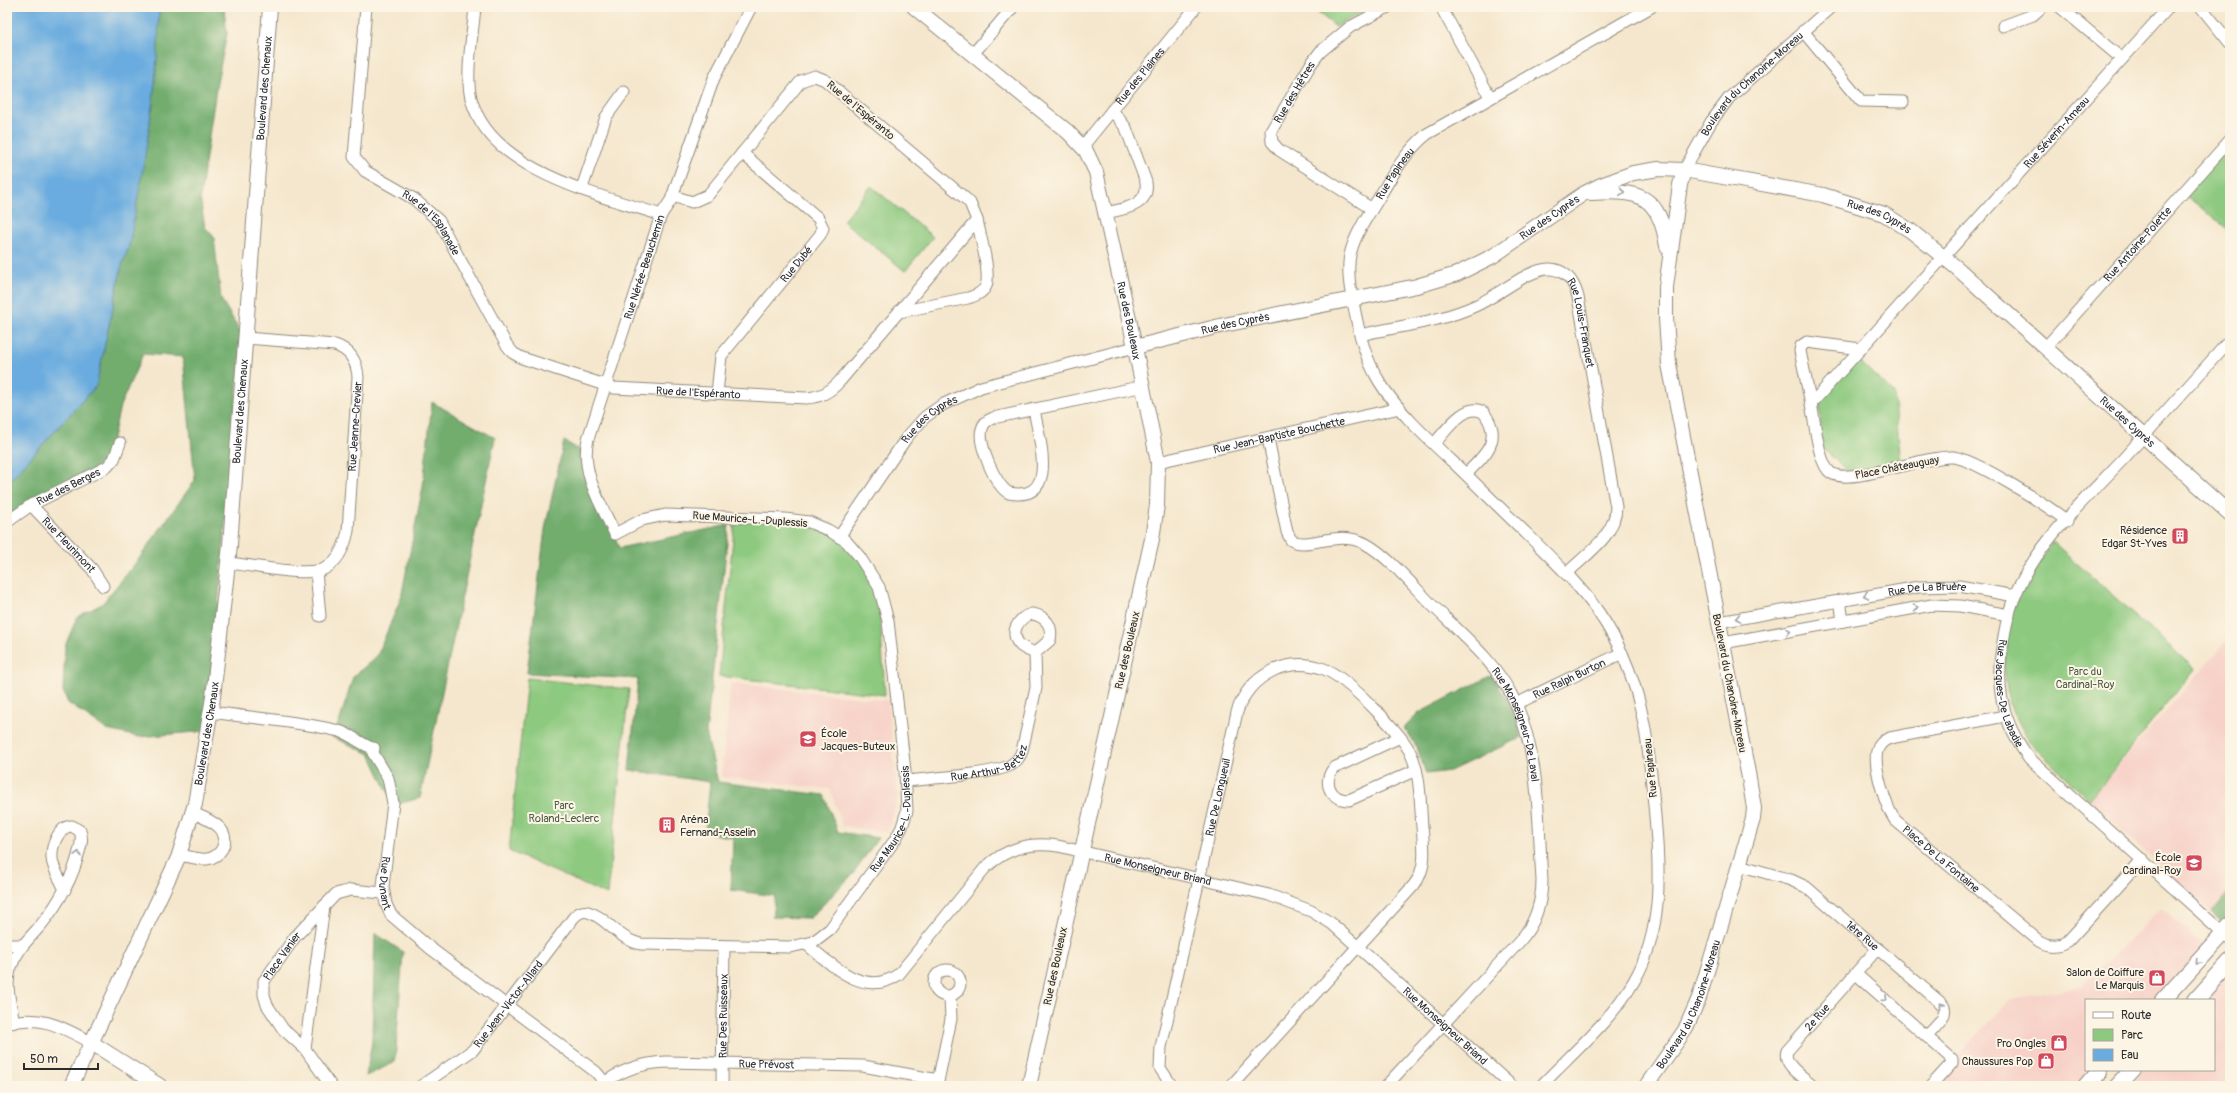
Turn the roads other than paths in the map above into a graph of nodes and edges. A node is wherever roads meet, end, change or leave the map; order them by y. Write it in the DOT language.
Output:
graph roads {
  1 [pos="270,7"];
  2 [pos="366,7"];
  3 [pos="475,7"];
  4 [pos="751,7"];
  5 [pos="914,7"];
  6 [pos="1013,7"];
  7 [pos="1196,7"];
  8 [pos="1388,7"];
  9 [pos="1441,7"];
  10 [pos="1651,7"];
  11 [pos="1831,7"];
  12 [pos="2042,7"];
  13 [pos="2060,7"];
  14 [pos="2169,7"];
  15 [pos="2201,7"];
  16 [pos="2003,26"];
  17 [pos="1803,31"];
  18 [pos="2230,43"];
  19 [pos="973,54"];
  20 [pos="2122,59"];
  21 [pos="624,92"];
  22 [pos="1490,97"];
  23 [pos="1904,102"];
  24 [pos="1112,110"];
  25 [pos="2230,140"];
  26 [pos="1083,146"];
  27 [pos="742,153"];
  28 [pos="1684,170"];
  29 [pos="582,188"];
  30 [pos="1583,194"];
  31 [pos="673,196"];
  32 [pos="1372,209"];
  33 [pos="1105,213"];
  34 [pos="661,215"];
  35 [pos="977,220"];
  36 [pos="1944,258"];
  37 [pos="1670,260"];
  38 [pos="1352,298"];
  39 [pos="899,312"];
  40 [pos="1360,335"];
  41 [pos="245,338"];
  42 [pos="2230,340"];
  43 [pos="1136,347"];
  44 [pos="2045,348"];
  45 [pos="1861,349"];
  46 [pos="605,386"];
  47 [pos="1144,386"];
  48 [pos="717,393"];
  49 [pos="1811,404"];
  50 [pos="1400,408"];
  51 [pos="1034,409"];
  52 [pos="2143,436"];
  53 [pos="1268,438"];
  54 [pos="120,443"];
  55 [pos="1434,444"];
  56 [pos="1158,462"];
  57 [pos="1466,474"];
  58 [pos="31,505"];
  59 [pos="2230,514"];
  60 [pos="2066,521"];
  61 [pos="7,522"];
  62 [pos="615,534"];
  63 [pos="839,537"];
  64 [pos="229,563"];
  65 [pos="316,571"];
  66 [pos="1566,574"];
  67 [pos="103,586"];
  68 [pos="2015,596"];
  69 [pos="1840,600"];
  70 [pos="2009,615"];
  71 [pos="320,616"];
  72 [pos="1843,621"];
  73 [pos="1718,622"];
  74 [pos="1722,643"];
  75 [pos="1622,653"];
  76 [pos="1035,654"];
  77 [pos="1516,704"];
  78 [pos="210,712"];
  79 [pos="2006,716"];
  80 [pos="1400,737"];
  81 [pos="1416,770"];
  82 [pos="906,781"];
  83 [pos="193,813"];
  84 [pos="1081,851"];
  85 [pos="179,855"];
  86 [pos="2143,860"];
  87 [pos="1740,865"];
  88 [pos="1200,879"];
  89 [pos="65,890"];
  90 [pos="383,893"];
  91 [pos="324,906"];
  92 [pos="583,911"];
  93 [pos="2228,932"];
  94 [pos="806,944"];
  95 [pos="7,945"];
  96 [pos="21,945"];
  97 [pos="724,946"];
  98 [pos="1358,947"];
  99 [pos="1878,948"];
  100 [pos="2230,962"];
  101 [pos="8,974"];
  102 [pos="1856,974"];
  103 [pos="950,997"];
  104 [pos="2164,999"];
  105 [pos="2197,999"];
  106 [pos="508,1006"];
  107 [pos="11,1023"];
  108 [pos="1443,1024"];
  109 [pos="1927,1036"];
  110 [pos="92,1044"];
  111 [pos="305,1049"];
  112 [pos="723,1063"];
  113 [pos="2099,1071"];
  114 [pos="2131,1071"];
  115 [pos="938,1083"];
  116 [pos="605,1084"];
  117 [pos="71,1086"];
  118 [pos="160,1086"];
  119 [pos="330,1086"];
  120 [pos="421,1086"];
  121 [pos="722,1086"];
  122 [pos="1029,1086"];
  123 [pos="1172,1086"];
  124 [pos="1231,1086"];
  125 [pos="1386,1086"];
  126 [pos="1512,1086"];
  127 [pos="1541,1086"];
  128 [pos="1646,1086"];
  129 [pos="1814,1086"];
  130 [pos="1931,1086"];
  131 [pos="2086,1086"];
  132 [pos="2118,1086"];
  1 -- 41 [label="street, Boulevard des Chenaux"];
  2 -- 46 [label="street, Rue de l'Esplanade"];
  3 -- 29 [label="street"];
  4 -- 31 [label="street, Rue Nérée-Beauchemin"];
  5 -- 19 [label="street, Rue des Bouleaux"];
  6 -- 19 [label="street"];
  7 -- 24 [label="street, Rue des Plaines"];
  8 -- 32 [label="street, Rue des Hêtres"];
  9 -- 22 [label="street"];
  10 -- 22 [label="street, Rue Papineau"];
  11 -- 17 [label="street, Boulevard du Chanoine-Moreau"];
  12 -- 16 [label="street"];
  13 -- 20 [label="street"];
  14 -- 20 [label="street, Rue Séverin-Ameau"];
  15 -- 18 [label="street"];
  17 -- 23 [label="street"];
  17 -- 28 [label="street, Boulevard du Chanoine-Moreau"];
  19 -- 26 [label="street, Rue des Bouleaux"];
  20 -- 36 [label="street, Rue Séverin-Ameau"];
  21 -- 29 [label="street"];
  22 -- 32 [label="street, Rue Papineau"];
  24 -- 26 [label="street, Rue des Plaines"];
  24 -- 33 [label="street"];
  25 -- 44 [label="street, Rue Antoine-Polette"];
  26 -- 33 [label="street, Rue des Bouleaux"];
  27 -- 31 [label="street, Rue de l'Espéranto"];
  27 -- 35 [label="street, Rue de l'Espéranto"];
  27 -- 48 [label="street, Rue Dubé"];
  28 -- 30 [label="street, Rue des Cyprès"];
  28 -- 36 [label="street, Rue des Cyprès"];
  28 -- 37 [label="street"];
  29 -- 34 [label="street"];
  30 -- 37 [label="street, one-way"];
  30 -- 38 [label="street, Rue des Cyprès"];
  31 -- 34 [label="street, Rue Nérée-Beauchemin"];
  32 -- 38 [label="street, Rue Papineau"];
  33 -- 43 [label="street, Rue des Bouleaux"];
  34 -- 46 [label="street, Rue Nérée-Beauchemin"];
  35 -- 39 [label="street, Rue de l'Espéranto"];
  35 -- 39 [label="street, Rue de l'Espéranto"];
  36 -- 44 [label="street, Rue des Cyprès"];
  36 -- 45 [label="street"];
  37 -- 73 [label="street, Boulevard du Chanoine-Moreau"];
  38 -- 40 [label="street, Rue Papineau"];
  38 -- 43 [label="street, Rue des Cyprès"];
  39 -- 48 [label="street, Rue de l'Espéranto"];
  40 -- 50 [label="street, Rue Papineau"];
  40 -- 66 [label="street, Rue Louis-Franquet"];
  41 -- 64 [label="street, Boulevard des Chenaux"];
  41 -- 65 [label="street, Rue Jeanne-Crevier"];
  42 -- 52 [label="street, Rue Jacques-De Labadie"];
  43 -- 47 [label="street, Rue des Bouleaux"];
  43 -- 63 [label="street, Rue des Cyprès"];
  44 -- 52 [label="street, Rue des Cyprès"];
  45 -- 49 [label="street"];
  45 -- 49 [label="street, Place Châteauguay"];
  46 -- 48 [label="street, Rue de l'Espéranto"];
  46 -- 62 [label="street, Rue Nérée-Beauchemin"];
  47 -- 51 [label="street"];
  47 -- 56 [label="street, Rue des Bouleaux"];
  49 -- 60 [label="street, Place Châteauguay"];
  50 -- 53 [label="street, Rue Jean-Baptiste Bouchette"];
  50 -- 55 [label="street, Rue Papineau"];
  51 -- 51 [label="street"];
  52 -- 59 [label="street, Rue des Cyprès"];
  52 -- 60 [label="street, Rue Jacques-De Labadie"];
  53 -- 56 [label="street, Rue Jean-Baptiste Bouchette"];
  53 -- 77 [label="street, Rue Monseigneur-De Laval"];
  54 -- 58 [label="street, Rue des Berges"];
  55 -- 57 [label="street, Rue Papineau"];
  55 -- 57 [label="street"];
  56 -- 84 [label="street, Rue des Bouleaux"];
  57 -- 66 [label="street, Rue Papineau"];
  58 -- 61 [label="street, Rue des Berges"];
  58 -- 67 [label="street, Rue Fleurimont"];
  60 -- 68 [label="street, Rue Jacques-De Labadie"];
  62 -- 63 [label="street, Rue Maurice-L.-Duplessis"];
  63 -- 82 [label="street, Rue Maurice-L.-Duplessis"];
  64 -- 65 [label="street, Rue Jeanne-Crevier"];
  64 -- 78 [label="street, Boulevard des Chenaux"];
  65 -- 71 [label="street"];
  66 -- 75 [label="street, Rue Papineau"];
  68 -- 69 [label="street, Rue De La Bruère, one-way"];
  68 -- 70 [label="street, Rue Jacques-De Labadie"];
  69 -- 72 [label="street"];
  69 -- 73 [label="street, Rue De La Bruère, one-way"];
  72 -- 70 [label="street, Rue De La Bruère, one-way"];
  70 -- 79 [label="street, Rue Jacques-De Labadie"];
  74 -- 72 [label="street, Rue De La Bruère, one-way"];
  73 -- 74 [label="street, Boulevard du Chanoine-Moreau"];
  74 -- 87 [label="street, Boulevard du Chanoine-Moreau"];
  75 -- 77 [label="street, Rue Ralph Burton"];
  75 -- 127 [label="street, Rue Papineau"];
  76 -- 82 [label="street, Rue Arthur-Bettez"];
  77 -- 108 [label="street, Rue Monseigneur-De Laval"];
  78 -- 83 [label="street, Boulevard des Chenaux"];
  78 -- 90 [label="street, Rue Dunant"];
  79 -- 86 [label="street, Rue Jacques-De Labadie"];
  79 -- 86 [label="street, Place De La Fontaine"];
  80 -- 81 [label="street, Rue De Longueuil"];
  80 -- 81 [label="street"];
  80 -- 88 [label="street, Rue De Longueuil"];
  81 -- 98 [label="street, Rue De Longueuil"];
  82 -- 94 [label="street, Rue Maurice-L.-Duplessis"];
  83 -- 85 [label="street, Boulevard des Chenaux"];
  83 -- 85 [label="street"];
  84 -- 88 [label="street, Rue Monseigneur Briand"];
  84 -- 94 [label="street, Rue Monseigneur Briand"];
  84 -- 122 [label="street, Rue des Bouleaux"];
  85 -- 110 [label="street, Boulevard des Chenaux"];
  86 -- 93 [label="street, Rue Jacques-De Labadie"];
  87 -- 99 [label="street, 1ère Rue"];
  87 -- 128 [label="street, Boulevard du Chanoine-Moreau"];
  88 -- 98 [label="street, Rue Monseigneur Briand"];
  88 -- 123 [label="street, Rue De Longueuil"];
  89 -- 89 [label="street, one-way"];
  89 -- 96 [label="street"];
  90 -- 91 [label="street, Place Vanier"];
  90 -- 106 [label="street, Rue Dunant"];
  91 -- 111 [label="street, Place Vanier"];
  91 -- 111 [label="street, Place Vanier"];
  92 -- 97 [label="street, Rue Maurice-L.-Duplessis"];
  92 -- 106 [label="street, Rue Jean-Victor-Allard"];
  93 -- 104 [label="main road, one-way"];
  94 -- 97 [label="street, Rue Maurice-L.-Duplessis"];
  95 -- 96 [label="street"];
  96 -- 101 [label="street"];
  97 -- 112 [label="street, Rue Des Ruisseaux"];
  98 -- 108 [label="street, Rue Monseigneur Briand"];
  98 -- 124 [label="street, Rue De Longueuil"];
  99 -- 102 [label="street, 2e Rue"];
  109 -- 99 [label="street, 1ère Rue, one-way"];
  100 -- 105 [label="main road"];
  101 -- 107 [label="street"];
  102 -- 109 [label="street, one-way"];
  102 -- 129 [label="street, 2e Rue"];
  103 -- 115 [label="street"];
  106 -- 116 [label="street, Rue Dunant"];
  106 -- 120 [label="street, Rue Jean-Victor-Allard"];
  107 -- 110 [label="street"];
  108 -- 125 [label="street, Rue Monseigneur-De Laval"];
  108 -- 126 [label="street, Rue Monseigneur Briand"];
  109 -- 130 [label="street"];
  110 -- 117 [label="street, Boulevard des Chenaux"];
  110 -- 118 [label="street"];
  111 -- 119 [label="street, Place Vanier"];
  112 -- 115 [label="street, Rue Prévost"];
  112 -- 116 [label="street, Rue Prévost"];
  112 -- 121 [label="street, Rue Des Ruisseaux"];
  113 -- 131 [label="main road"];
  114 -- 132 [label="main road"];
}
